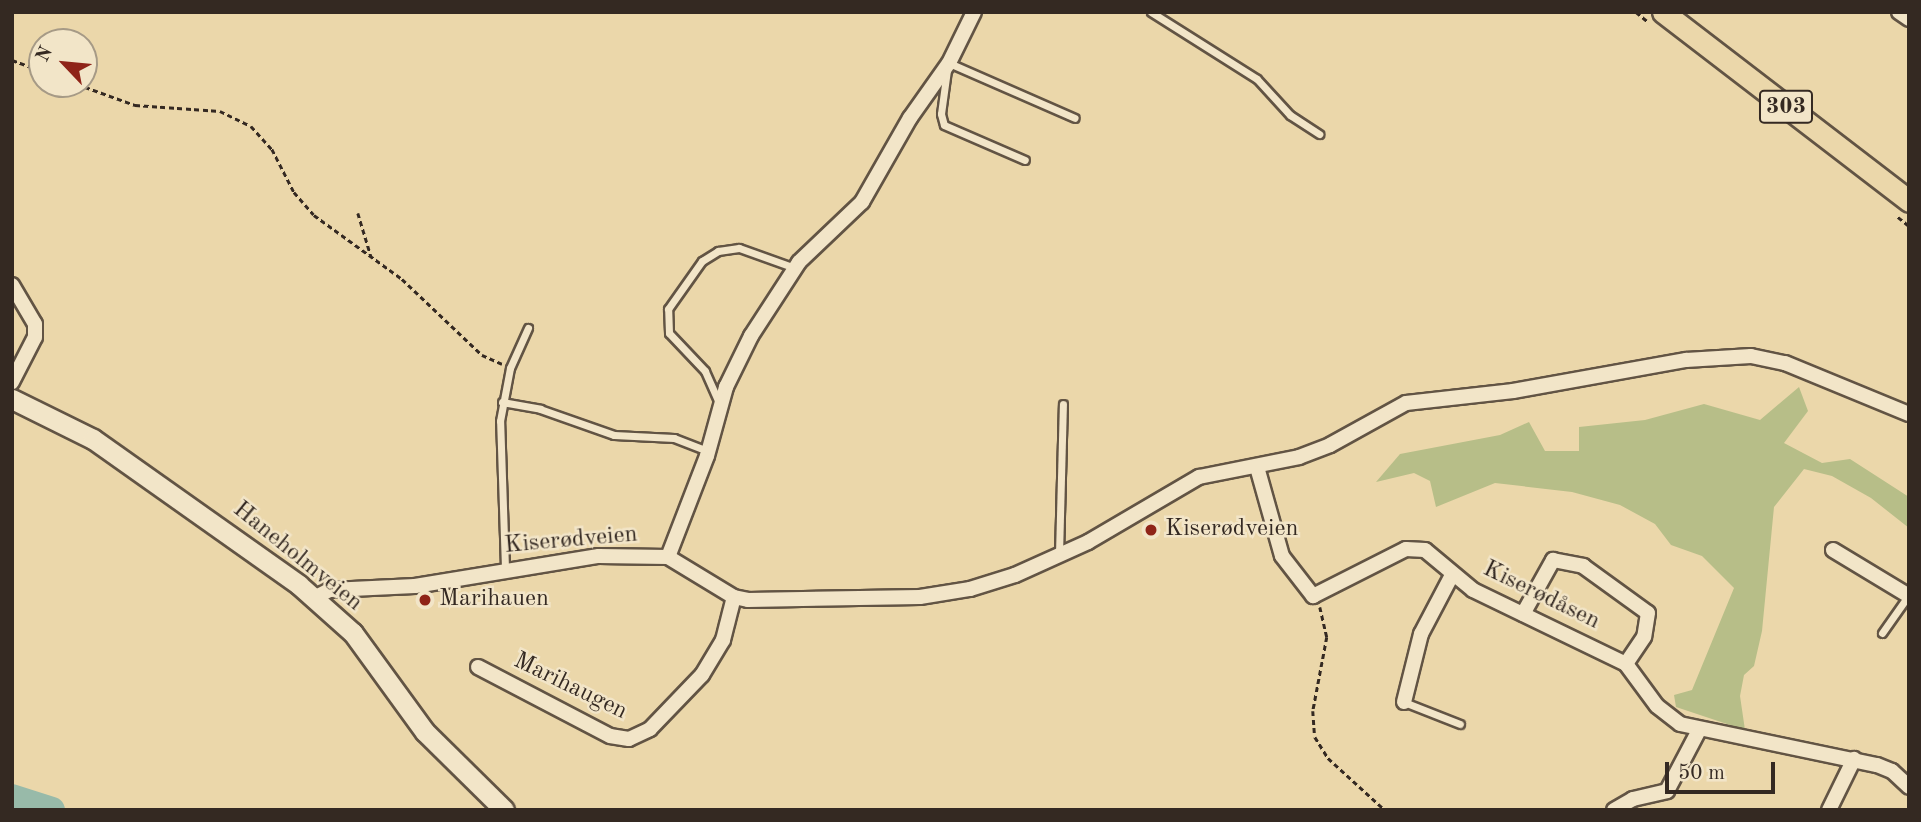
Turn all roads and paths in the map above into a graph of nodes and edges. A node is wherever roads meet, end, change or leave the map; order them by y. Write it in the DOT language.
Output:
graph roads {
  1 [pos="974,12"];
  2 [pos="1151,12"];
  3 [pos="1663,12"];
  4 [pos="1899,12"];
  5 [pos="1909,19"];
  6 [pos="948,64"];
  7 [pos="98,92"];
  8 [pos="1075,118"];
  9 [pos="1319,134"];
  10 [pos="1025,160"];
  11 [pos="1909,201"];
  12 [pos="358,213"];
  13 [pos="371,256"];
  14 [pos="795,268"];
  15 [pos="12,285"];
  16 [pos="528,328"];
  17 [pos="510,368"];
  18 [pos="12,382"];
  19 [pos="12,399"];
  20 [pos="502,402"];
  21 [pos="1063,404"];
  22 [pos="720,405"];
  23 [pos="1909,414"];
  24 [pos="708,451"];
  25 [pos="1257,467"];
  26 [pos="1833,550"];
  27 [pos="1059,555"];
  28 [pos="668,557"];
  29 [pos="505,568"];
  30 [pos="1452,575"];
  31 [pos="1313,596"];
  32 [pos="1908,596"];
  33 [pos="734,597"];
  34 [pos="314,598"];
  35 [pos="1523,614"];
  36 [pos="1882,633"];
  37 [pos="1626,664"];
  38 [pos="478,667"];
  39 [pos="1404,702"];
  40 [pos="1460,724"];
  41 [pos="1698,732"];
  42 [pos="1854,760"];
  43 [pos="1909,787"];
  44 [pos="504,810"];
  45 [pos="1385,810"];
  46 [pos="1614,810"];
  47 [pos="1829,810"];
  1 -- 6 [label="street"];
  2 -- 9 [label="lane"];
  3 -- 11 [label="main road, 303"];
  4 -- 5 [label="street"];
  6 -- 8 [label="lane"];
  6 -- 10 [label="lane"];
  6 -- 14 [label="street"];
  7 -- 13 [label="path"];
  12 -- 13 [label="path"];
  13 -- 17 [label="path"];
  14 -- 22 [label="street"];
  14 -- 22 [label="lane"];
  15 -- 18 [label="street"];
  16 -- 17 [label="lane"];
  17 -- 20 [label="lane"];
  19 -- 34 [label="main road, Haneholmveien"];
  20 -- 24 [label="lane"];
  20 -- 29 [label="lane"];
  21 -- 27 [label="lane"];
  22 -- 24 [label="street"];
  23 -- 25 [label="street, Kiserødveien"];
  24 -- 28 [label="street"];
  25 -- 27 [label="street, Kiserødveien"];
  25 -- 31 [label="street"];
  26 -- 32 [label="street"];
  27 -- 33 [label="street, Kiserødveien"];
  28 -- 29 [label="street, Kiserødveien"];
  28 -- 33 [label="street, Kiserødveien"];
  29 -- 34 [label="street, Kiserødveien"];
  30 -- 31 [label="street, Kiserødåsen"];
  30 -- 35 [label="street, Kiserødåsen"];
  30 -- 39 [label="street"];
  31 -- 45 [label="path"];
  32 -- 36 [label="lane"];
  33 -- 38 [label="street, Marihaugen"];
  34 -- 44 [label="main road, Haneholmveien"];
  35 -- 37 [label="street, Kiserødåsen"];
  35 -- 37 [label="street"];
  37 -- 41 [label="street, Kiserødåsen"];
  39 -- 40 [label="lane"];
  41 -- 42 [label="street, Kiserødåsen"];
  41 -- 46 [label="street"];
  42 -- 43 [label="street, Kiserødåsen"];
  42 -- 47 [label="street"];
}
